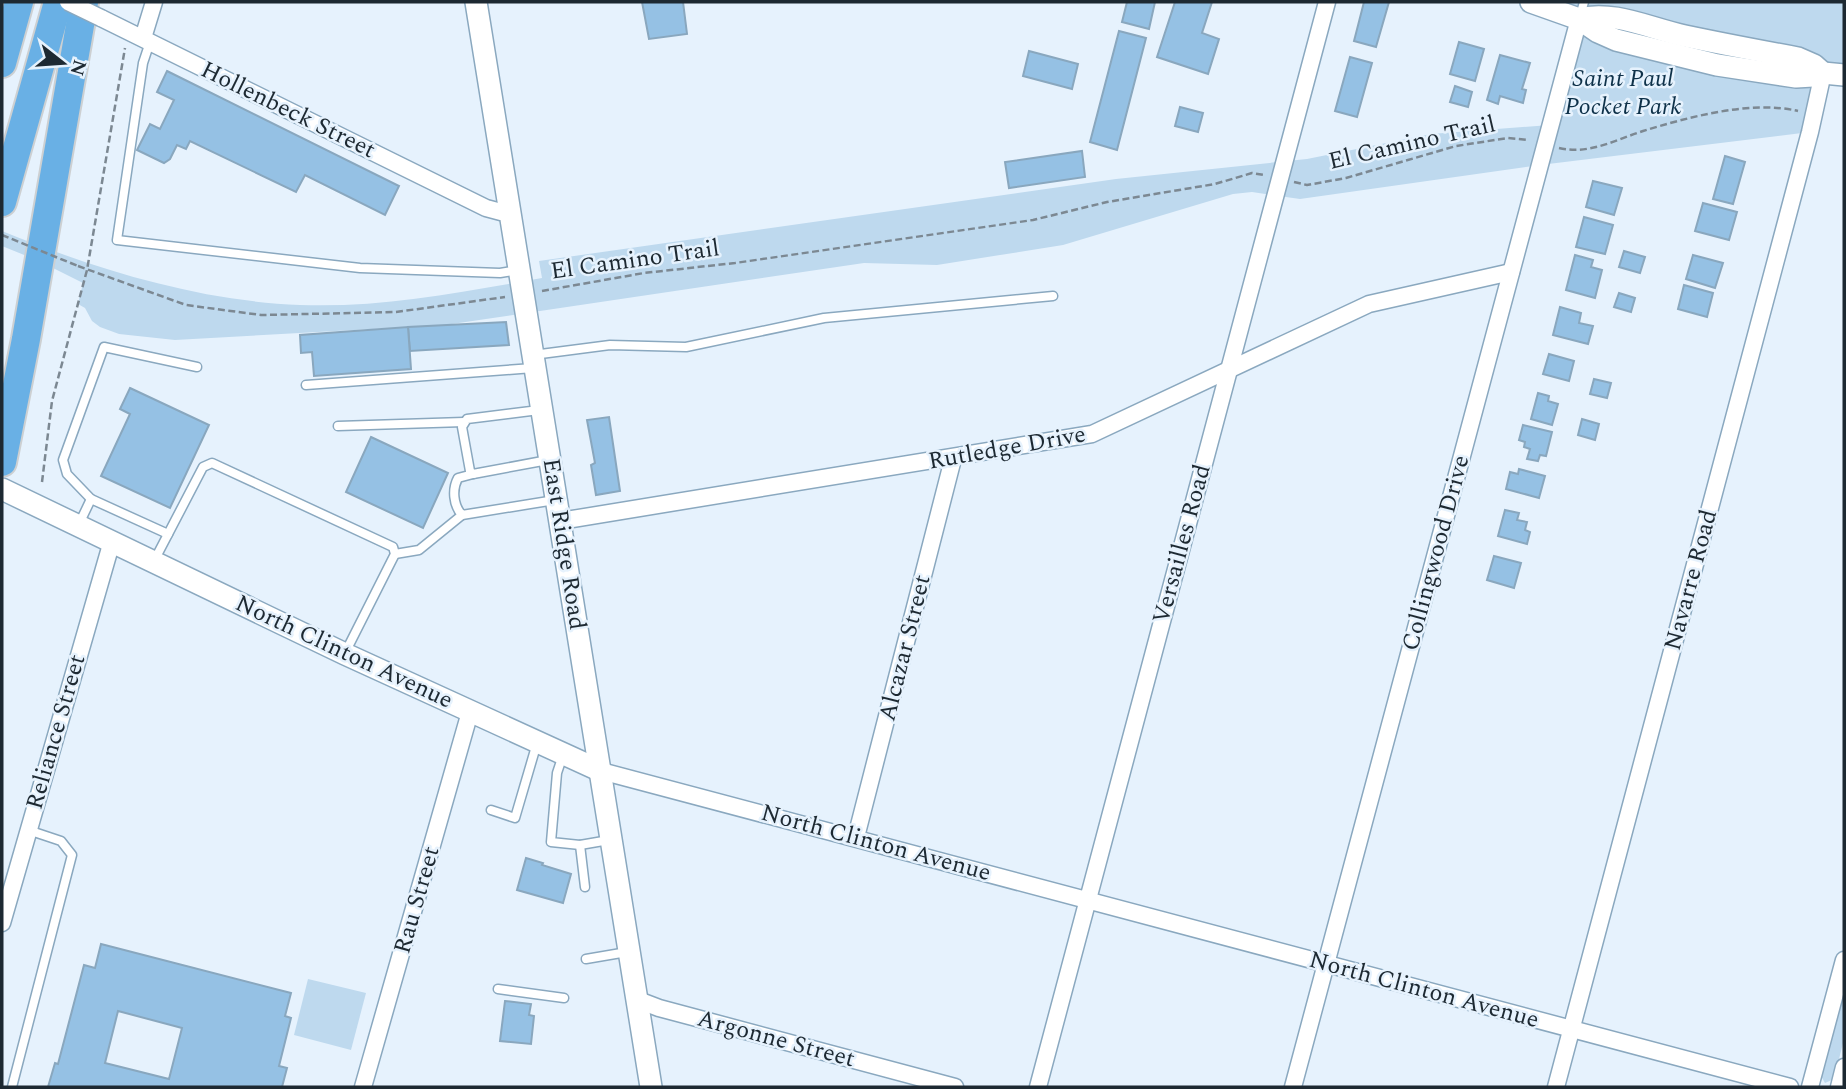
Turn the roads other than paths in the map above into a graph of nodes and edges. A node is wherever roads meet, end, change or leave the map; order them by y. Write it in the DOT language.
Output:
graph roads {
  1 [pos="19,2"];
  2 [pos="58,2"];
  3 [pos="68,2"];
  4 [pos="154,2"];
  5 [pos="476,2"];
  6 [pos="1327,2"];
  7 [pos="1531,2"];
  8 [pos="92,10"];
  9 [pos="1581,10"];
  10 [pos="146,40"];
  11 [pos="2,62"];
  12 [pos="1834,74"];
  13 [pos="2,202"];
  14 [pos="510,211"];
  15 [pos="520,270"];
  16 [pos="1511,272"];
  17 [pos="1053,296"];
  18 [pos="535,361"];
  19 [pos="197,367"];
  20 [pos="1227,372"];
  21 [pos="306,385"];
  22 [pos="542,409"];
  23 [pos="464,422"];
  24 [pos="338,426"];
  25 [pos="953,459"];
  26 [pos="550,460"];
  27 [pos="2,462"];
  28 [pos="473,474"];
  29 [pos="2,489"];
  30 [pos="91,499"];
  31 [pos="557,499"];
  32 [pos="462,515"];
  33 [pos="560,521"];
  34 [pos="78,525"];
  35 [pos="168,534"];
  36 [pos="112,541"];
  37 [pos="395,554"];
  38 [pos="154,561"];
  39 [pos="345,654"];
  40 [pos="470,712"];
  41 [pos="537,743"];
  42 [pos="562,755"];
  43 [pos="601,771"];
  44 [pos="491,810"];
  45 [pos="28,830"];
  46 [pos="856,837"];
  47 [pos="612,840"];
  48 [pos="580,845"];
  49 [pos="584,887"];
  50 [pos="1088,900"];
  51 [pos="2,923"];
  52 [pos="630,952"];
  53 [pos="586,959"];
  54 [pos="1844,960"];
  55 [pos="1326,963"];
  56 [pos="498,989"];
  57 [pos="564,998"];
  58 [pos="638,1000"];
  59 [pos="1571,1030"];
  60 [pos="1844,1067"];
  61 [pos="12,1087"];
  62 [pos="363,1087"];
  63 [pos="651,1087"];
  64 [pos="955,1087"];
  65 [pos="1038,1087"];
  66 [pos="1293,1087"];
  67 [pos="1556,1087"];
  68 [pos="1790,1087"];
  69 [pos="1810,1087"];
  70 [pos="1839,1087"];
  1 -- 11 [label="highway"];
  2 -- 13 [label="highway"];
  3 -- 8 [label="street, Hollenbeck Street, bridge"];
  4 -- 10 [label="street"];
  5 -- 14 [label="main road, East Ridge Road"];
  6 -- 20 [label="street, Versailles Road"];
  7 -- 9 [label="main road"];
  8 -- 10 [label="street, Hollenbeck Street"];
  8 -- 27 [label="highway"];
  9 -- 12 [label="main road"];
  9 -- 16 [label="street, Collingwood Drive"];
  10 -- 14 [label="street, Hollenbeck Street"];
  10 -- 15 [label="lane"];
  12 -- 59 [label="street, Navarre Road"];
  14 -- 15 [label="main road, East Ridge Road"];
  15 -- 18 [label="main road, East Ridge Road"];
  16 -- 20 [label="street, Rutledge Drive"];
  16 -- 55 [label="street, Collingwood Drive"];
  17 -- 18 [label="lane"];
  18 -- 21 [label="lane"];
  18 -- 22 [label="main road, East Ridge Road"];
  19 -- 30 [label="lane"];
  20 -- 25 [label="street, Rutledge Drive"];
  20 -- 50 [label="street, Versailles Road"];
  22 -- 23 [label="lane"];
  22 -- 26 [label="main road, East Ridge Road"];
  23 -- 24 [label="lane"];
  23 -- 28 [label="lane"];
  25 -- 33 [label="street, Rutledge Drive"];
  25 -- 46 [label="street, Alcazar Street"];
  26 -- 28 [label="lane"];
  26 -- 31 [label="main road, East Ridge Road"];
  28 -- 32 [label="lane"];
  29 -- 34 [label="main road, North Clinton Avenue"];
  30 -- 34 [label="lane"];
  30 -- 35 [label="lane"];
  31 -- 32 [label="lane"];
  31 -- 33 [label="main road, East Ridge Road"];
  32 -- 37 [label="lane"];
  33 -- 43 [label="main road, East Ridge Road"];
  34 -- 36 [label="main road, North Clinton Avenue"];
  35 -- 37 [label="lane"];
  35 -- 38 [label="lane"];
  36 -- 38 [label="main road, North Clinton Avenue"];
  36 -- 45 [label="street, Reliance Street"];
  37 -- 39 [label="lane"];
  38 -- 39 [label="main road, North Clinton Avenue"];
  39 -- 40 [label="main road, North Clinton Avenue"];
  40 -- 41 [label="main road, North Clinton Avenue"];
  40 -- 62 [label="street, Rau Street"];
  41 -- 42 [label="main road, North Clinton Avenue"];
  41 -- 44 [label="lane"];
  42 -- 43 [label="main road, North Clinton Avenue"];
  42 -- 48 [label="lane"];
  43 -- 46 [label="street, North Clinton Avenue"];
  43 -- 47 [label="main road, East Ridge Road"];
  45 -- 51 [label="street, Reliance Street"];
  45 -- 61 [label="lane"];
  46 -- 50 [label="street, North Clinton Avenue"];
  47 -- 48 [label="lane"];
  47 -- 52 [label="main road, East Ridge Road"];
  48 -- 49 [label="lane"];
  50 -- 55 [label="street, North Clinton Avenue"];
  50 -- 65 [label="street, Versailles Road"];
  52 -- 53 [label="lane"];
  52 -- 58 [label="main road, East Ridge Road"];
  54 -- 69 [label="street"];
  55 -- 59 [label="street, North Clinton Avenue"];
  55 -- 66 [label="street, Collingwood Drive"];
  56 -- 57 [label="lane"];
  58 -- 63 [label="main road, East Ridge Road"];
  58 -- 64 [label="street, Argonne Street"];
  59 -- 67 [label="street, Navarre Road"];
  59 -- 68 [label="street, North Clinton Avenue"];
  60 -- 70 [label="street"];
}
